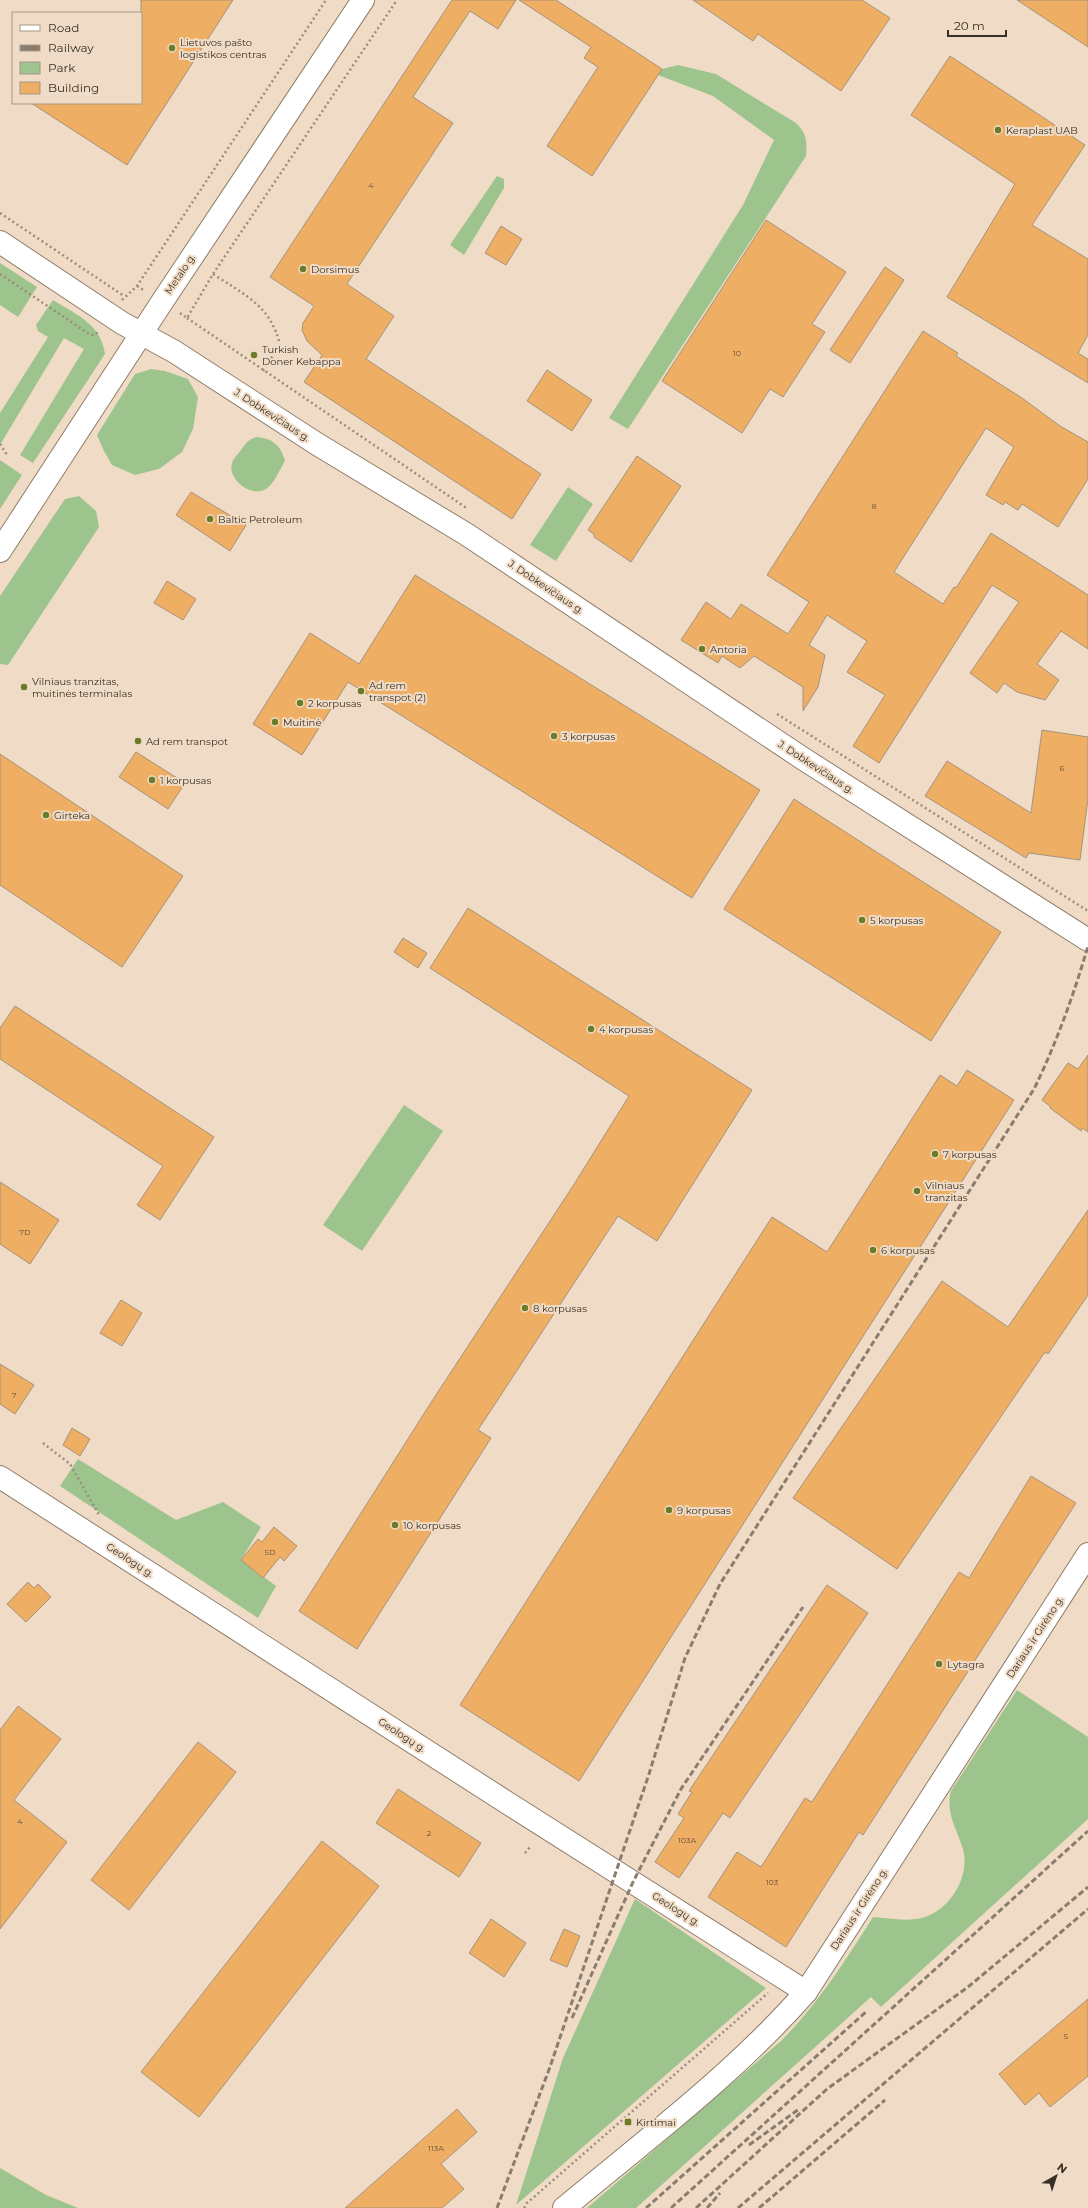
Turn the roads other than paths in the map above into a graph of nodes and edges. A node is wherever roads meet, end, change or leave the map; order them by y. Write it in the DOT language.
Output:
graph roads {
  1 [pos="363,0"];
  2 [pos="0,242"];
  3 [pos="141,333"];
  4 [pos="0,551"];
  5 [pos="1088,940"];
  6 [pos="0,1477"];
  7 [pos="1088,1554"];
  8 [pos="806,1992"];
  9 [pos="564,2208"];
  1 -- 3 [label="street, Metalo g."];
  2 -- 3 [label="street, J. Dobkevičiaus g."];
  3 -- 4 [label="street, Metalo g."];
  3 -- 5 [label="street, J. Dobkevičiaus g."];
  6 -- 8 [label="street, Geologų g."];
  7 -- 8 [label="street, Dariaus ir Girėno g."];
  8 -- 9 [label="street, Dariaus ir Girėno g."];
}
